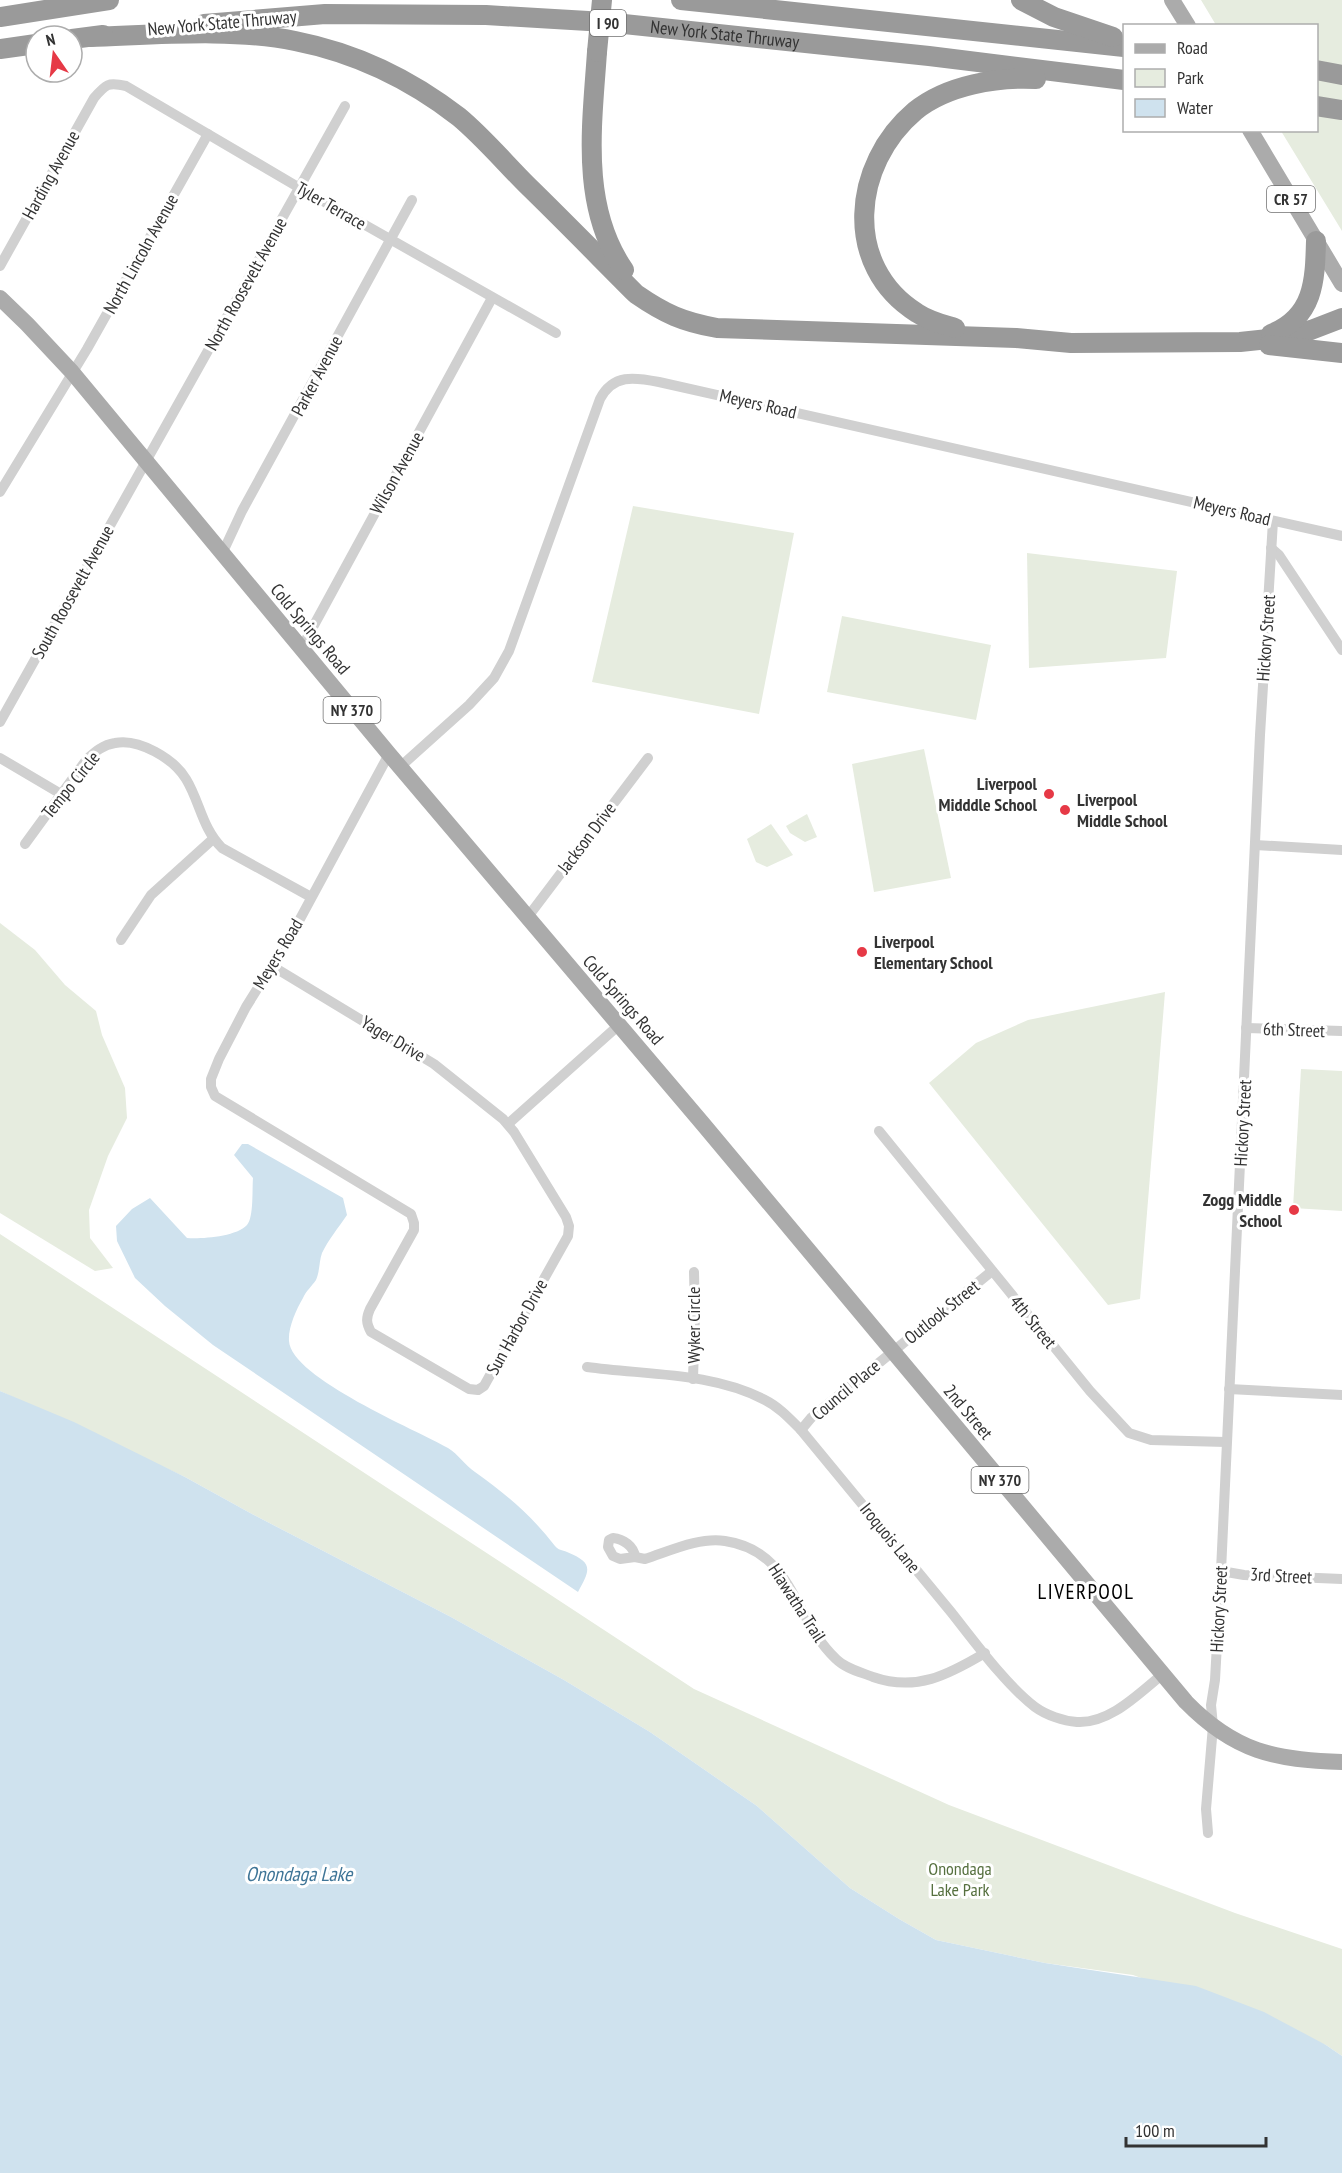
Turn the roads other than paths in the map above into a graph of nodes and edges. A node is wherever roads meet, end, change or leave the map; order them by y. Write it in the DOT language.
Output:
graph roads {
  1 [pos="109,0"];
  2 [pos="596,0"];
  3 [pos="602,0"];
  4 [pos="681,0"];
  5 [pos="1022,0"];
  6 [pos="1172,0"];
  7 [pos="0,17"];
  8 [pos="1186,24"];
  9 [pos="84,38"];
  10 [pos="84,38"];
  11 [pos="1123,39"];
  12 [pos="24,46"];
  13 [pos="1123,47"];
  14 [pos="0,49"];
  15 [pos="594,52"];
  16 [pos="1318,70"];
  17 [pos="1342,75"];
  18 [pos="1123,81"];
  19 [pos="1123,81"];
  20 [pos="105,86"];
  21 [pos="345,106"];
  22 [pos="1318,106"];
  23 [pos="1342,110"];
  24 [pos="1251,132"];
  25 [pos="208,134"];
  26 [pos="298,187"];
  27 [pos="412,200"];
  28 [pos="390,240"];
  29 [pos="1316,241"];
  30 [pos="0,266"];
  31 [pos="617,274"];
  32 [pos="1342,284"];
  33 [pos="0,298"];
  34 [pos="492,298"];
  35 [pos="1342,318"];
  36 [pos="955,328"];
  37 [pos="556,333"];
  38 [pos="1240,342"];
  39 [pos="1131,343"];
  40 [pos="1342,352"];
  41 [pos="72,372"];
  42 [pos="147,463"];
  43 [pos="0,492"];
  44 [pos="1273,521"];
  45 [pos="1342,536"];
  46 [pos="1271,548"];
  47 [pos="222,554"];
  48 [pos="301,649"];
  49 [pos="1342,650"];
  50 [pos="0,722"];
  51 [pos="389,754"];
  52 [pos="0,758"];
  53 [pos="648,758"];
  54 [pos="400,767"];
  55 [pos="62,794"];
  56 [pos="213,838"];
  57 [pos="24,844"];
  58 [pos="1255,845"];
  59 [pos="1342,850"];
  60 [pos="311,897"];
  61 [pos="526,918"];
  62 [pos="121,940"];
  63 [pos="272,966"];
  64 [pos="619,1025"];
  65 [pos="1246,1028"];
  66 [pos="1342,1031"];
  67 [pos="508,1124"];
  68 [pos="703,1124"];
  69 [pos="879,1131"];
  70 [pos="273,1132"];
  71 [pos="992,1271"];
  72 [pos="694,1272"];
  73 [pos="893,1352"];
  74 [pos="587,1367"];
  75 [pos="693,1379"];
  76 [pos="1229,1389"];
  77 [pos="1342,1395"];
  78 [pos="801,1430"];
  79 [pos="1226,1442"];
  80 [pos="635,1557"];
  81 [pos="1221,1571"];
  82 [pos="1342,1579"];
  83 [pos="985,1653"];
  84 [pos="1163,1674"];
  85 [pos="1213,1726"];
  86 [pos="1342,1762"];
  87 [pos="1208,1833"];
  1 -- 7 [label="highway"];
  2 -- 15 [label="highway"];
  3 -- 15 [label="highway, bridge"];
  4 -- 13 [label="highway, New York State Thruway"];
  5 -- 11 [label="highway"];
  6 -- 8 [label="main road"];
  9 -- 18 [label="highway, New York State Thruway / I 90"];
  10 -- 31 [label="highway"];
  12 -- 14 [label="highway"];
  15 -- 31 [label="highway"];
  15 -- 36 [label="highway"];
  16 -- 17 [label="highway"];
  19 -- 36 [label="highway"];
  20 -- 25 [label="street, Tyler Terrace"];
  20 -- 30 [label="street, Harding Avenue"];
  21 -- 26 [label="street, North Roosevelt Avenue"];
  22 -- 23 [label="highway"];
  24 -- 29 [label="main road, CR 57"];
  25 -- 26 [label="street, Tyler Terrace"];
  25 -- 41 [label="street, North Lincoln Avenue"];
  26 -- 28 [label="street, Tyler Terrace"];
  26 -- 42 [label="street, North Roosevelt Avenue"];
  27 -- 28 [label="street, Parker Avenue"];
  28 -- 34 [label="street, Tyler Terrace"];
  28 -- 47 [label="street, Parker Avenue"];
  29 -- 32 [label="main road, CR 57"];
  29 -- 38 [label="highway"];
  31 -- 39 [label="highway"];
  33 -- 41 [label="main road, Cold Springs Road / NY 370"];
  34 -- 37 [label="street, Tyler Terrace"];
  34 -- 48 [label="street, Wilson Avenue"];
  35 -- 38 [label="highway"];
  36 -- 39 [label="highway"];
  38 -- 39 [label="highway"];
  38 -- 40 [label="highway"];
  41 -- 42 [label="main road, Cold Springs Road / NY 370"];
  41 -- 43 [label="street, North Lincoln Avenue"];
  42 -- 47 [label="main road, Cold Springs Road / NY 370"];
  42 -- 50 [label="street, South Roosevelt Avenue"];
  44 -- 45 [label="street, Meyers Road"];
  44 -- 46 [label="street, Hickory Street"];
  44 -- 54 [label="street, Meyers Road"];
  46 -- 49 [label="street"];
  46 -- 58 [label="street, Hickory Street"];
  47 -- 48 [label="main road, Cold Springs Road / NY 370"];
  48 -- 51 [label="main road, Cold Springs Road / NY 370"];
  51 -- 54 [label="main road, Cold Springs Road / NY 370"];
  51 -- 60 [label="street, Meyers Road"];
  52 -- 55 [label="street"];
  53 -- 61 [label="street, Jackson Drive"];
  54 -- 61 [label="main road, Cold Springs Road / NY 370"];
  55 -- 56 [label="street, Tempo Circle"];
  55 -- 57 [label="street, Tempo Circle"];
  56 -- 60 [label="street, Tempo Circle"];
  56 -- 62 [label="street"];
  58 -- 59 [label="street"];
  58 -- 65 [label="street, Hickory Street"];
  60 -- 63 [label="street, Meyers Road"];
  61 -- 64 [label="main road, Cold Springs Road / NY 370"];
  63 -- 67 [label="street, Yager Drive"];
  63 -- 70 [label="street, Meyers Road"];
  64 -- 67 [label="street"];
  64 -- 68 [label="main road, Cold Springs Road / NY 370"];
  65 -- 66 [label="street, 6th Street"];
  65 -- 76 [label="street, Hickory Street"];
  67 -- 70 [label="street, Sun Harbor Drive"];
  68 -- 73 [label="main road, 2nd Street / NY 370"];
  69 -- 71 [label="street, 4th Street"];
  71 -- 73 [label="street, Outlook Street"];
  71 -- 79 [label="street, 4th Street"];
  72 -- 75 [label="street, Wyker Circle"];
  73 -- 78 [label="street, Council Place"];
  73 -- 84 [label="main road, 2nd Street / NY 370"];
  74 -- 75 [label="street, Iroquois Lane"];
  75 -- 78 [label="street, Iroquois Lane"];
  76 -- 77 [label="street"];
  76 -- 79 [label="street, Hickory Street"];
  78 -- 83 [label="street, Iroquois Lane"];
  79 -- 81 [label="street, Hickory Street"];
  80 -- 83 [label="street, Hiawatha Trail"];
  81 -- 82 [label="street, 3rd Street"];
  81 -- 85 [label="street, Hickory Street"];
  83 -- 84 [label="street, Iroquois Lane"];
  84 -- 85 [label="main road, 2nd Street / NY 370"];
  85 -- 86 [label="main road, 2nd Street / NY 370"];
  85 -- 87 [label="street, Hickory Street"];
}
